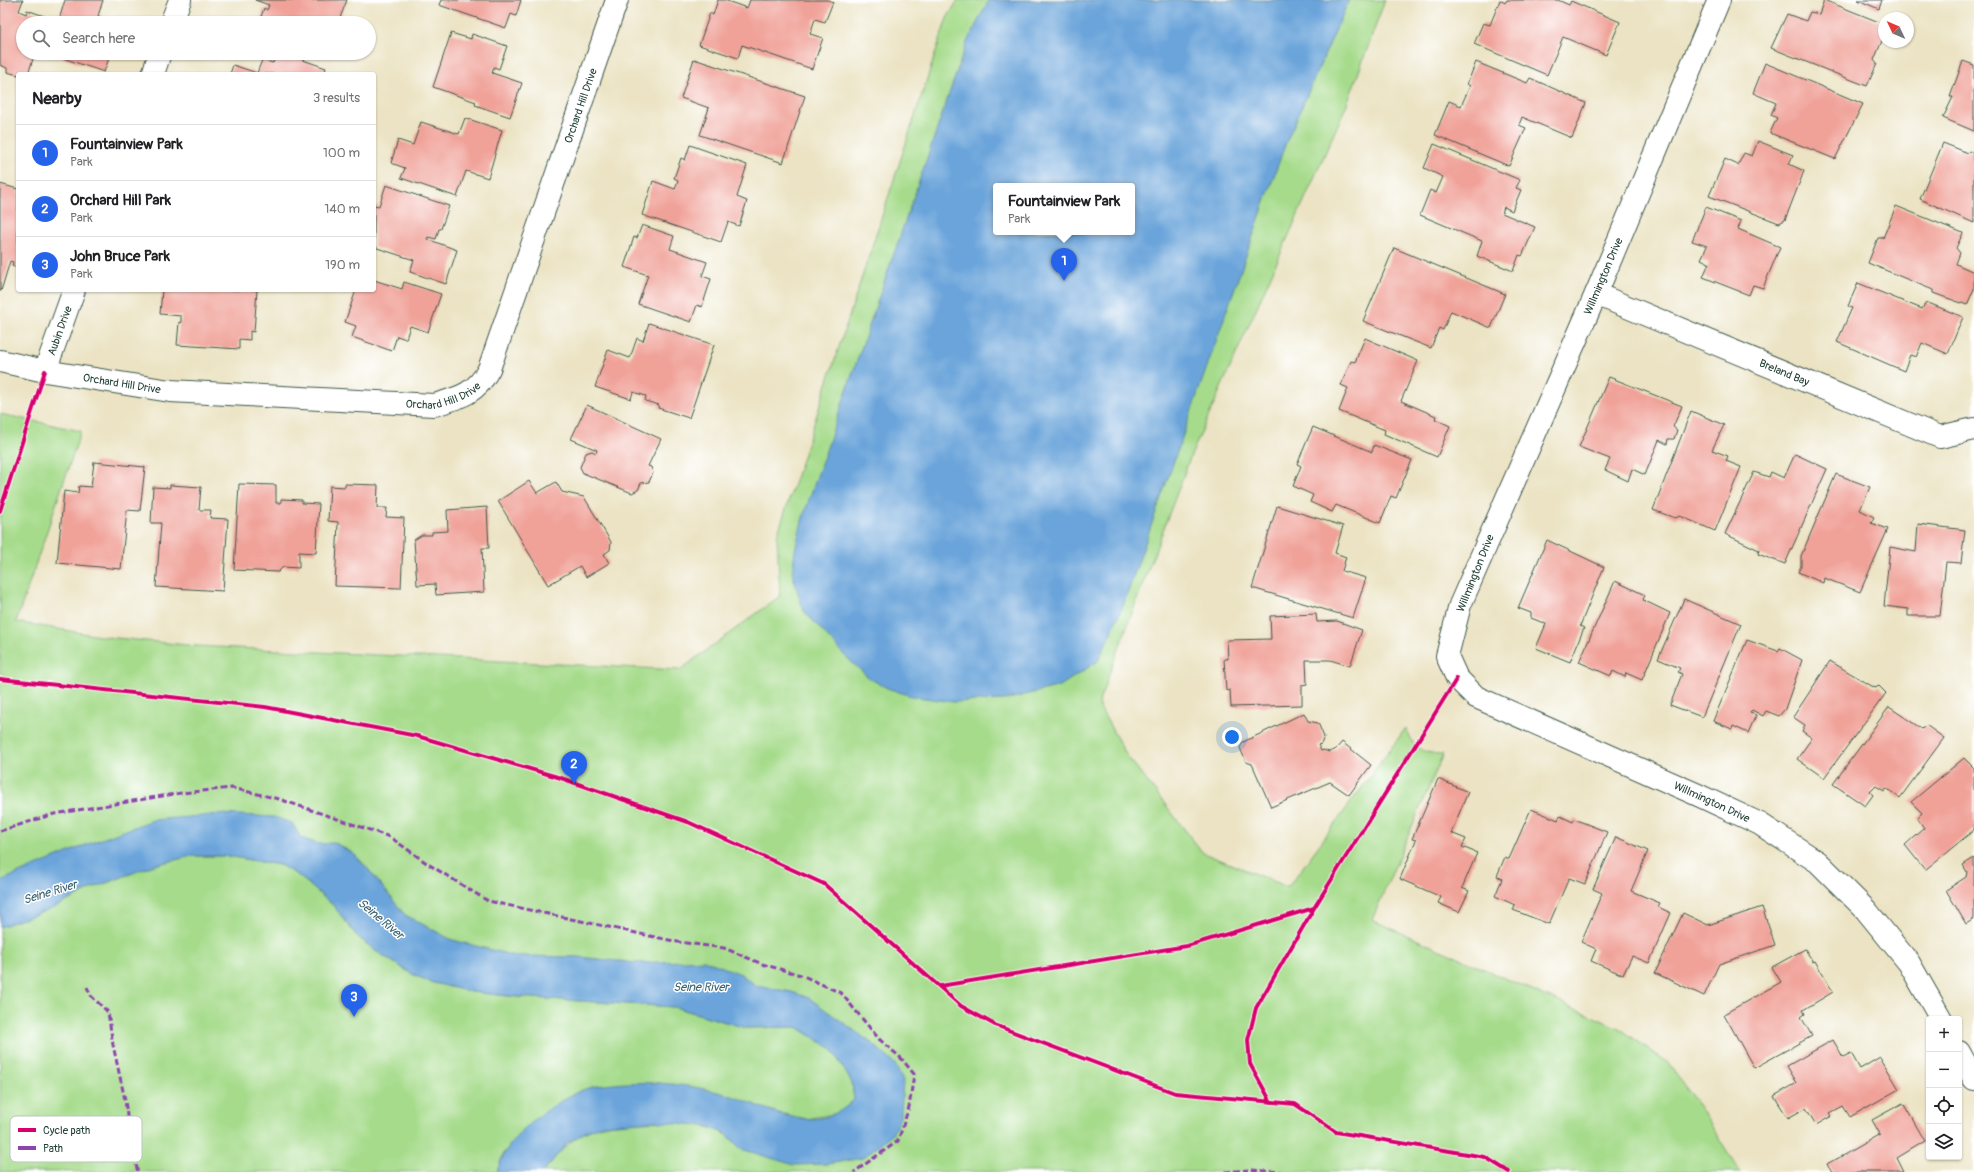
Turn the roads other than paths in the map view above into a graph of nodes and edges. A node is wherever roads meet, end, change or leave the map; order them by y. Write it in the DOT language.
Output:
graph roads {
  1 [pos="180,0"];
  2 [pos="617,0"];
  3 [pos="1719,0"];
  4 [pos="174,16"];
  5 [pos="158,60"];
  6 [pos="154,72"];
  7 [pos="73,292"];
  8 [pos="1596,294"];
  9 [pos="0,361"];
  10 [pos="45,372"];
  11 [pos="1974,429"];
  12 [pos="1939,1016"];
  13 [pos="1962,1057"];
  14 [pos="1974,1078"];
  1 -- 4 [label="street"];
  2 -- 10 [label="street, Orchard Hill Drive"];
  3 -- 8 [label="street, Willmington Drive"];
  5 -- 6 [label="street"];
  7 -- 10 [label="street, Aubin Drive"];
  8 -- 11 [label="street, Breland Bay"];
  8 -- 12 [label="street, Willmington Drive"];
  9 -- 10 [label="street, Orchard Hill Drive"];
  13 -- 14 [label="street"];
}
